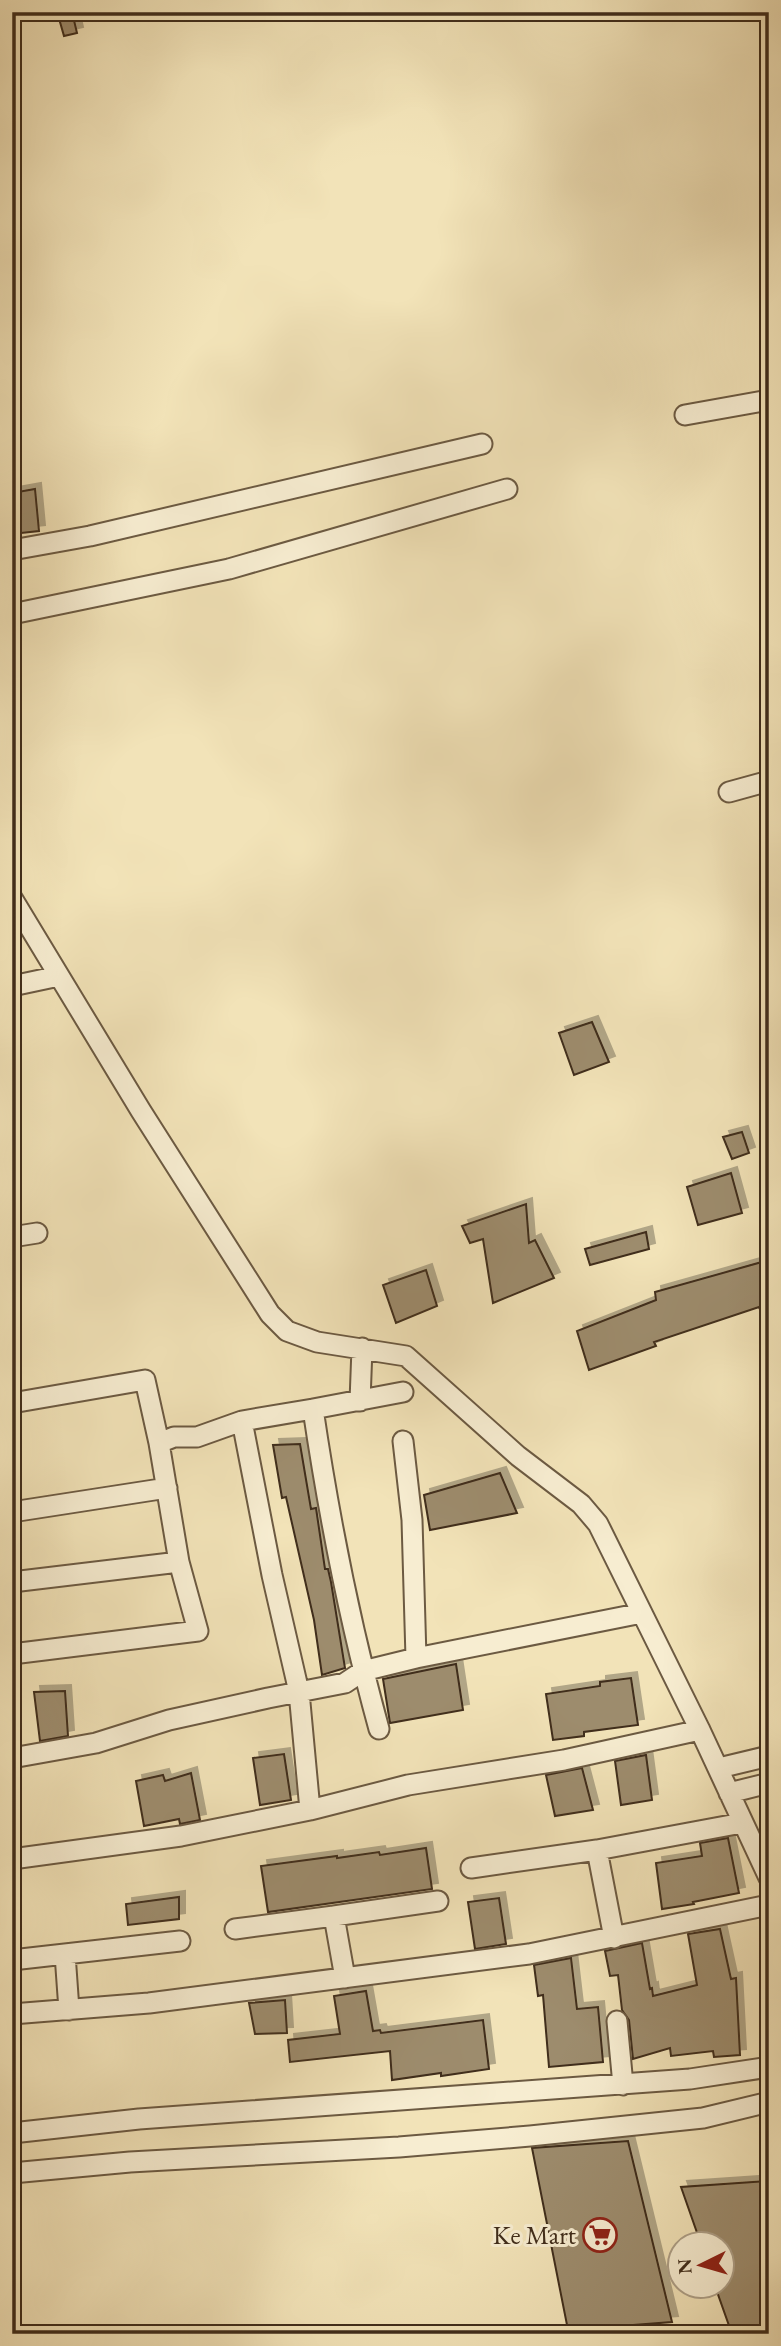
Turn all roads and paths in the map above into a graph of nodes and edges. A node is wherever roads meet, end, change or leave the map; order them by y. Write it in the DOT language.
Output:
graph roads {
  1 [pos="769,400"];
  2 [pos="685,415"];
  3 [pos="482,444"];
  4 [pos="507,489"];
  5 [pos="12,550"];
  6 [pos="12,614"];
  7 [pos="769,781"];
  8 [pos="729,792"];
  9 [pos="12,898"];
  10 [pos="59,976"];
  11 [pos="12,986"];
  12 [pos="37,1233"];
  13 [pos="12,1237"];
  14 [pos="362,1348"];
  15 [pos="403,1392"];
  16 [pos="360,1401"];
  17 [pos="12,1403"];
  18 [pos="313,1409"];
  19 [pos="242,1421"];
  20 [pos="403,1441"];
  21 [pos="159,1443"];
  22 [pos="167,1488"];
  23 [pos="12,1512"];
  24 [pos="179,1562"];
  25 [pos="12,1582"];
  26 [pos="642,1613"];
  27 [pos="12,1654"];
  28 [pos="416,1658"];
  29 [pos="363,1671"];
  30 [pos="299,1692"];
  31 [pos="379,1729"];
  32 [pos="700,1730"];
  33 [pos="769,1756"];
  34 [pos="12,1758"];
  35 [pos="719,1768"];
  36 [pos="769,1783"];
  37 [pos="730,1793"];
  38 [pos="310,1810"];
  39 [pos="742,1823"];
  40 [pos="597,1850"];
  41 [pos="12,1859"];
  42 [pos="471,1868"];
  43 [pos="769,1878"];
  44 [pos="438,1901"];
  45 [pos="769,1905"];
  46 [pos="334,1916"];
  47 [pos="235,1929"];
  48 [pos="614,1938"];
  49 [pos="180,1941"];
  50 [pos="65,1954"];
  51 [pos="12,1960"];
  52 [pos="345,1978"];
  53 [pos="69,2010"];
  54 [pos="12,2014"];
  55 [pos="617,2021"];
  56 [pos="769,2067"];
  57 [pos="623,2084"];
  58 [pos="769,2102"];
  59 [pos="12,2133"];
  60 [pos="12,2173"];
  1 -- 2 [label="street"];
  3 -- 5 [label="street"];
  4 -- 6 [label="street"];
  7 -- 8 [label="street"];
  9 -- 10 [label="street"];
  10 -- 11 [label="street"];
  10 -- 14 [label="street"];
  12 -- 13 [label="street"];
  14 -- 16 [label="street"];
  14 -- 26 [label="street"];
  15 -- 16 [label="street"];
  16 -- 18 [label="street"];
  17 -- 21 [label="street"];
  18 -- 19 [label="street"];
  18 -- 29 [label="street"];
  19 -- 21 [label="street"];
  19 -- 30 [label="street"];
  20 -- 28 [label="street"];
  21 -- 22 [label="street"];
  22 -- 23 [label="street"];
  22 -- 24 [label="street"];
  24 -- 25 [label="street"];
  24 -- 27 [label="street"];
  26 -- 28 [label="street"];
  26 -- 32 [label="street"];
  28 -- 29 [label="street"];
  29 -- 30 [label="street"];
  29 -- 31 [label="street"];
  30 -- 34 [label="street"];
  30 -- 38 [label="street"];
  32 -- 35 [label="street"];
  32 -- 38 [label="street"];
  33 -- 35 [label="street"];
  35 -- 37 [label="street"];
  36 -- 37 [label="street"];
  37 -- 39 [label="street"];
  38 -- 41 [label="street"];
  39 -- 40 [label="street"];
  39 -- 43 [label="street"];
  40 -- 42 [label="street"];
  40 -- 48 [label="street"];
  44 -- 46 [label="street"];
  45 -- 48 [label="street"];
  46 -- 47 [label="street"];
  46 -- 52 [label="street"];
  48 -- 52 [label="street"];
  49 -- 50 [label="street"];
  50 -- 51 [label="street"];
  50 -- 53 [label="street"];
  52 -- 53 [label="street"];
  53 -- 54 [label="street"];
  55 -- 57 [label="street"];
  56 -- 57 [label="street"];
  57 -- 59 [label="street"];
  58 -- 60 [label="street"];
}
